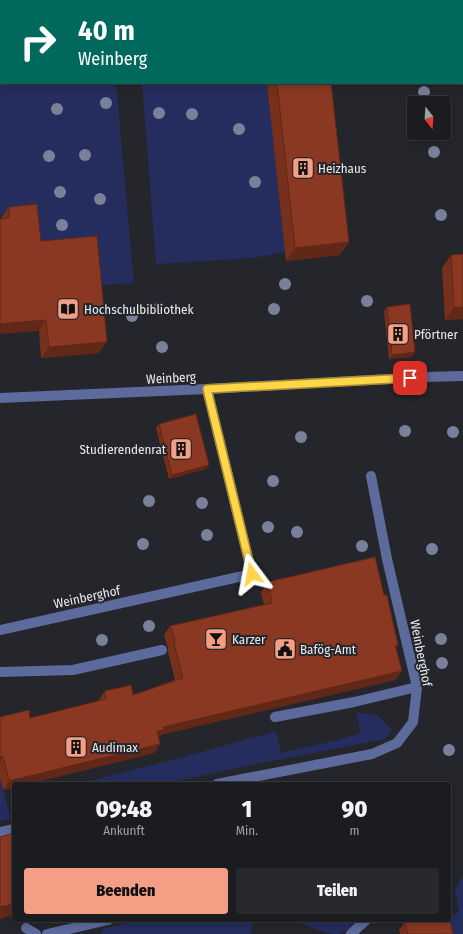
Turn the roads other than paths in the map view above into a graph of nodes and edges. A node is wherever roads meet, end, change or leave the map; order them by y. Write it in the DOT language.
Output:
graph roads {
  1 [pos="463,376"];
  2 [pos="207,389"];
  3 [pos="0,398"];
  4 [pos="371,476"];
  5 [pos="0,630"];
  6 [pos="162,650"];
  7 [pos="0,672"];
  8 [pos="417,687"];
  9 [pos="275,717"];
  10 [pos="228,782"];
  11 [pos="12,829"];
  12 [pos="0,832"];
  13 [pos="99,922"];
  14 [pos="364,922"];
  15 [pos="26,928"];
  16 [pos="36,934"];
  17 [pos="47,934"];
  18 [pos="351,934"];
  1 -- 2 [label="street, Weinberg"];
  2 -- 3 [label="street, Weinberg"];
  2 -- 5 [label="street, Weinberghof"];
  4 -- 8 [label="street, Weinberghof"];
  6 -- 7 [label="street"];
  8 -- 9 [label="street"];
  8 -- 10 [label="street, Weinberghof"];
  11 -- 12 [label="street"];
  13 -- 17 [label="street"];
  14 -- 18 [label="street"];
  15 -- 16 [label="street"];
}
